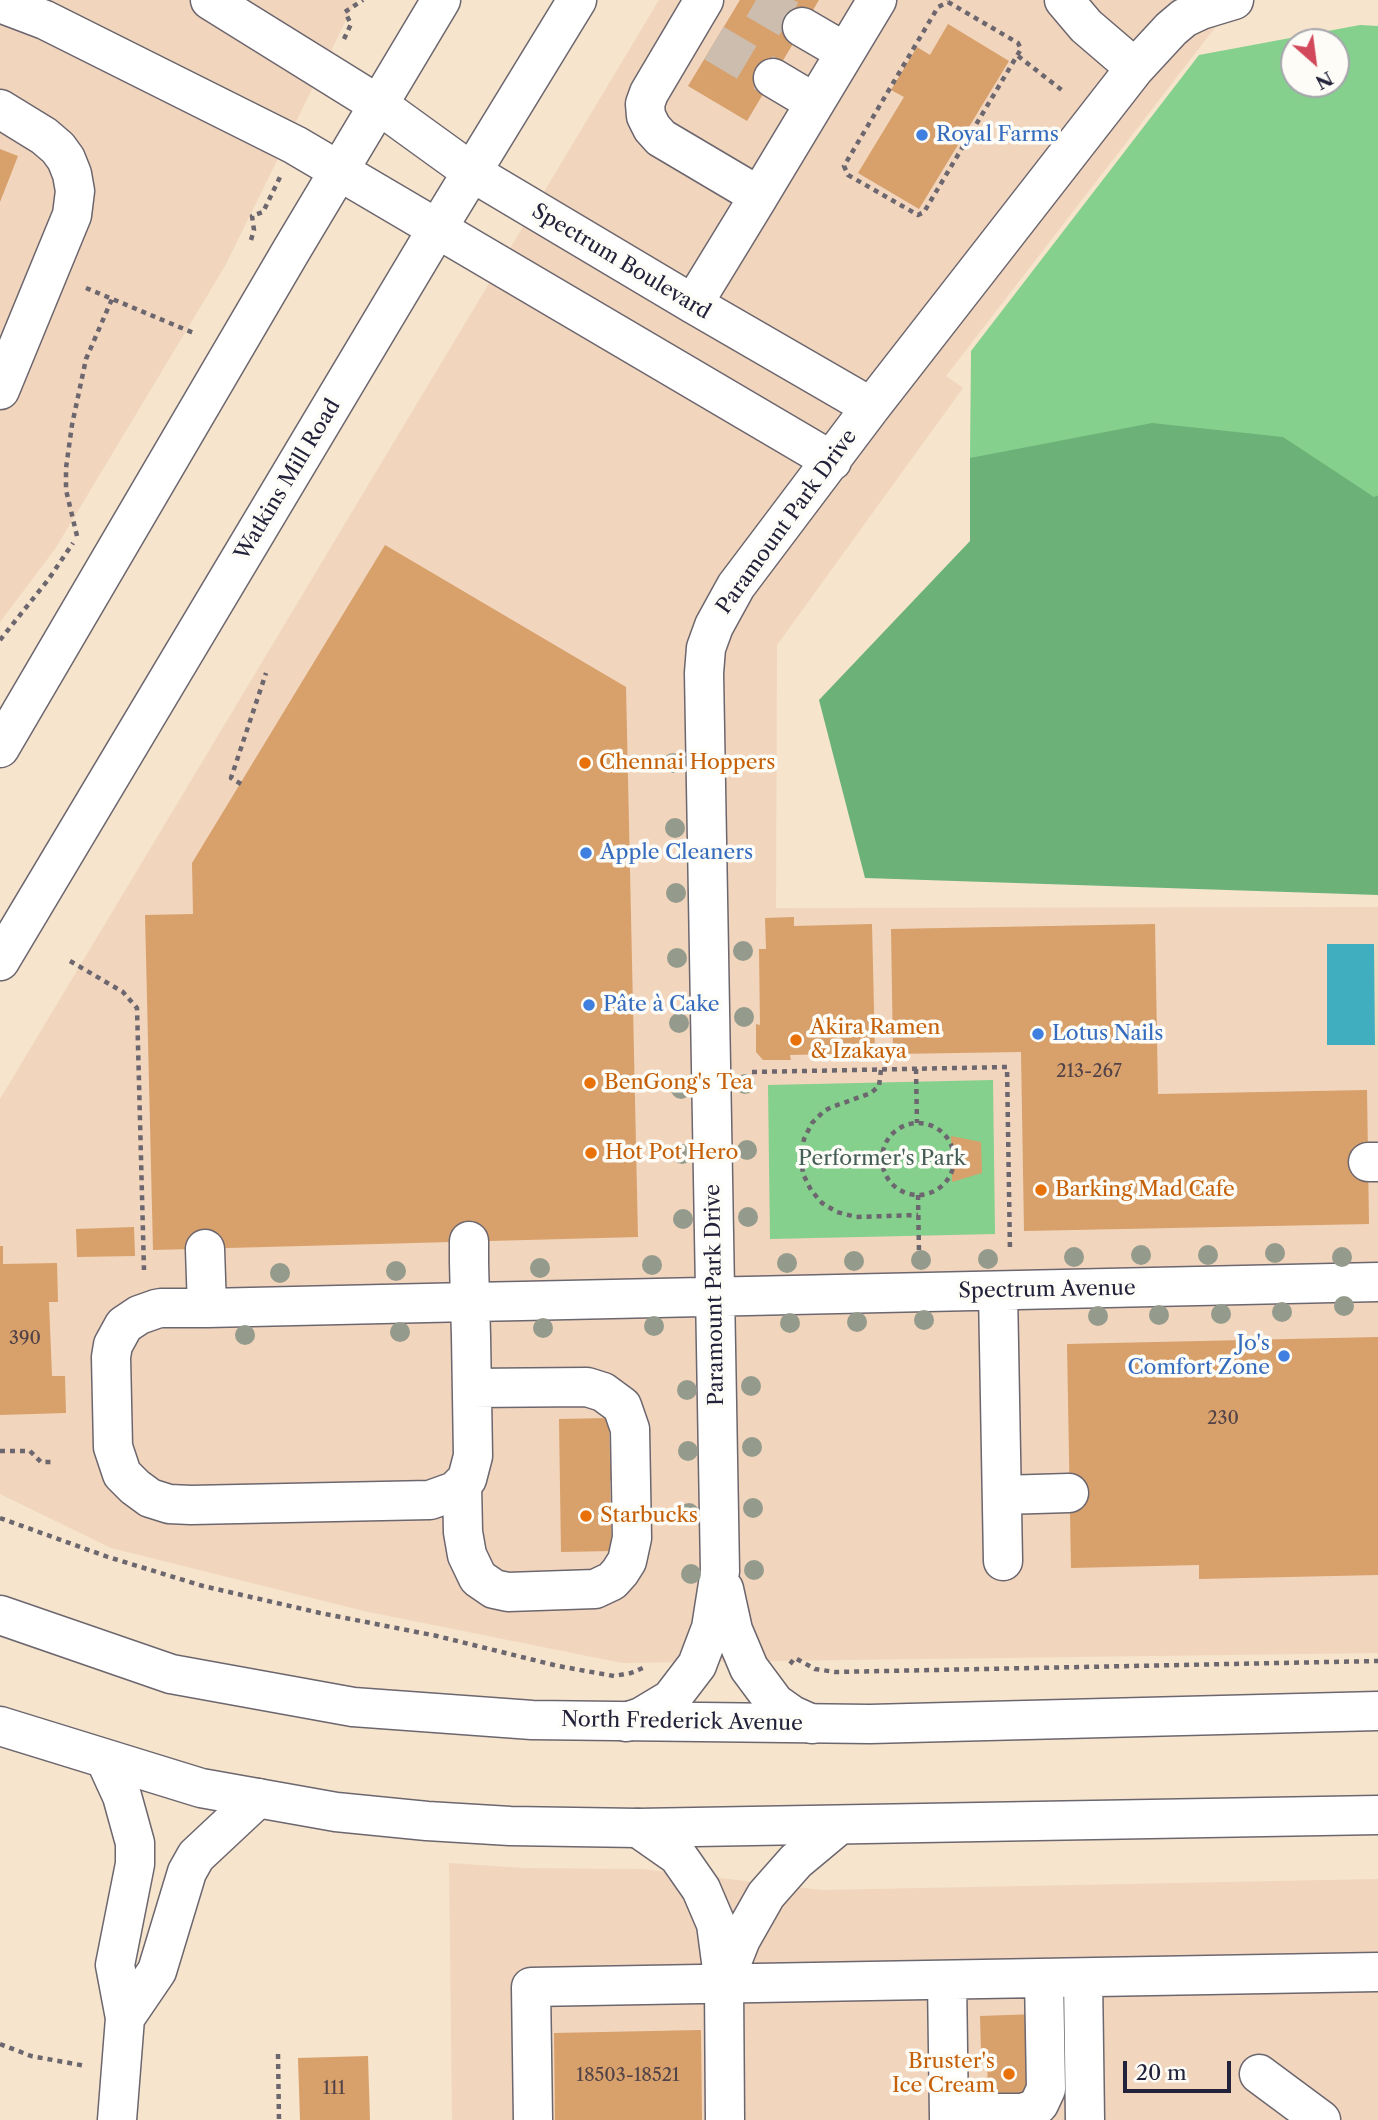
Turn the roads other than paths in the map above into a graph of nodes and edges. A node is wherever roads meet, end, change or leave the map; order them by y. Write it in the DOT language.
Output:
graph roads {
  1 [pos="210,0"];
  2 [pos="441,0"];
  3 [pos="578,0"];
  4 [pos="876,0"];
  5 [pos="1065,0"];
  6 [pos="1234,0"];
  7 [pos="0,3"];
  8 [pos="702,24"];
  9 [pos="802,27"];
  10 [pos="845,52"];
  11 [pos="1135,68"];
  12 [pos="773,78"];
  13 [pos="815,103"];
  14 [pos="379,105"];
  15 [pos="0,109"];
  16 [pos="338,172"];
  17 [pos="473,173"];
  18 [pos="759,196"];
  19 [pos="437,229"];
  20 [pos="692,304"];
  21 [pos="0,390"];
  22 [pos="871,407"];
  23 [pos="832,461"];
  24 [pos="0,748"];
  25 [pos="0,961"];
  26 [pos="469,1241"];
  27 [pos="205,1249"];
  28 [pos="1378,1282"];
  29 [pos="998,1291"];
  30 [pos="715,1297"];
  31 [pos="470,1302"];
  32 [pos="207,1308"];
  33 [pos="472,1388"];
  34 [pos="462,1484"];
  35 [pos="1069,1493"];
  36 [pos="1002,1495"];
  37 [pos="1003,1561"];
  38 [pos="720,1571"];
  39 [pos="0,1615"];
  40 [pos="1378,1711"];
  41 [pos="626,1722"];
  42 [pos="812,1724"];
  43 [pos="0,1726"];
  44 [pos="106,1759"];
  45 [pos="258,1798"];
  46 [pos="1378,1815"];
  47 [pos="838,1826"];
  48 [pos="638,1828"];
  49 [pos="1378,1972"];
  50 [pos="1044,1978"];
  51 [pos="1083,1978"];
  52 [pos="947,1980"];
  53 [pos="723,1984"];
  54 [pos="125,2018"];
  55 [pos="1259,2074"];
  56 [pos="949,2107"];
  57 [pos="117,2120"];
  58 [pos="533,2120"];
  59 [pos="726,2120"];
  60 [pos="1085,2120"];
  61 [pos="1321,2120"];
  1 -- 14 [label="main road, Spectrum Boulevard"];
  2 -- 14 [label="main road"];
  3 -- 17 [label="main road, Watkins Mill Road"];
  4 -- 10 [label="main road"];
  5 -- 11 [label="main road"];
  6 -- 11 [label="main road, Paramount Park Drive"];
  7 -- 16 [label="main road"];
  8 -- 18 [label="main road"];
  9 -- 10 [label="main road"];
  10 -- 13 [label="main road"];
  11 -- 22 [label="main road, Paramount Park Drive"];
  12 -- 13 [label="main road"];
  13 -- 18 [label="main road"];
  14 -- 16 [label="main road"];
  14 -- 17 [label="main road, Spectrum Boulevard"];
  15 -- 21 [label="main road"];
  16 -- 19 [label="main road"];
  16 -- 24 [label="main road"];
  17 -- 19 [label="main road, Watkins Mill Road"];
  17 -- 20 [label="main road, Spectrum Boulevard"];
  18 -- 20 [label="main road"];
  19 -- 23 [label="main road"];
  19 -- 25 [label="main road, Watkins Mill Road"];
  20 -- 22 [label="main road, Spectrum Boulevard"];
  22 -- 23 [label="main road, Paramount Park Drive"];
  23 -- 30 [label="main road, Paramount Park Drive"];
  26 -- 31 [label="main road"];
  27 -- 32 [label="main road"];
  28 -- 29 [label="main road, Spectrum Avenue"];
  29 -- 30 [label="main road, Spectrum Avenue"];
  29 -- 36 [label="main road"];
  30 -- 31 [label="main road, Spectrum Avenue"];
  30 -- 38 [label="main road, Paramount Park Drive"];
  31 -- 32 [label="main road, Spectrum Avenue"];
  31 -- 33 [label="main road"];
  32 -- 34 [label="main road, Spectrum Avenue"];
  33 -- 34 [label="main road"];
  33 -- 34 [label="main road"];
  35 -- 36 [label="main road"];
  36 -- 37 [label="main road"];
  38 -- 41 [label="main road, Paramount Park Drive"];
  38 -- 42 [label="main road, Paramount Park Drive"];
  39 -- 41 [label="main road, North Frederick Avenue"];
  40 -- 42 [label="main road, North Frederick Avenue"];
  41 -- 42 [label="main road, North Frederick Avenue"];
  43 -- 44 [label="main road"];
  44 -- 45 [label="main road"];
  44 -- 54 [label="main road"];
  45 -- 48 [label="main road"];
  45 -- 54 [label="main road"];
  46 -- 47 [label="main road"];
  47 -- 48 [label="main road"];
  47 -- 53 [label="main road"];
  48 -- 53 [label="main road"];
  49 -- 51 [label="main road"];
  50 -- 51 [label="main road"];
  50 -- 52 [label="main road"];
  50 -- 56 [label="main road"];
  51 -- 60 [label="main road"];
  52 -- 53 [label="main road"];
  52 -- 56 [label="main road"];
  53 -- 58 [label="main road"];
  53 -- 59 [label="main road"];
  54 -- 57 [label="main road"];
  55 -- 61 [label="main road"];
}
